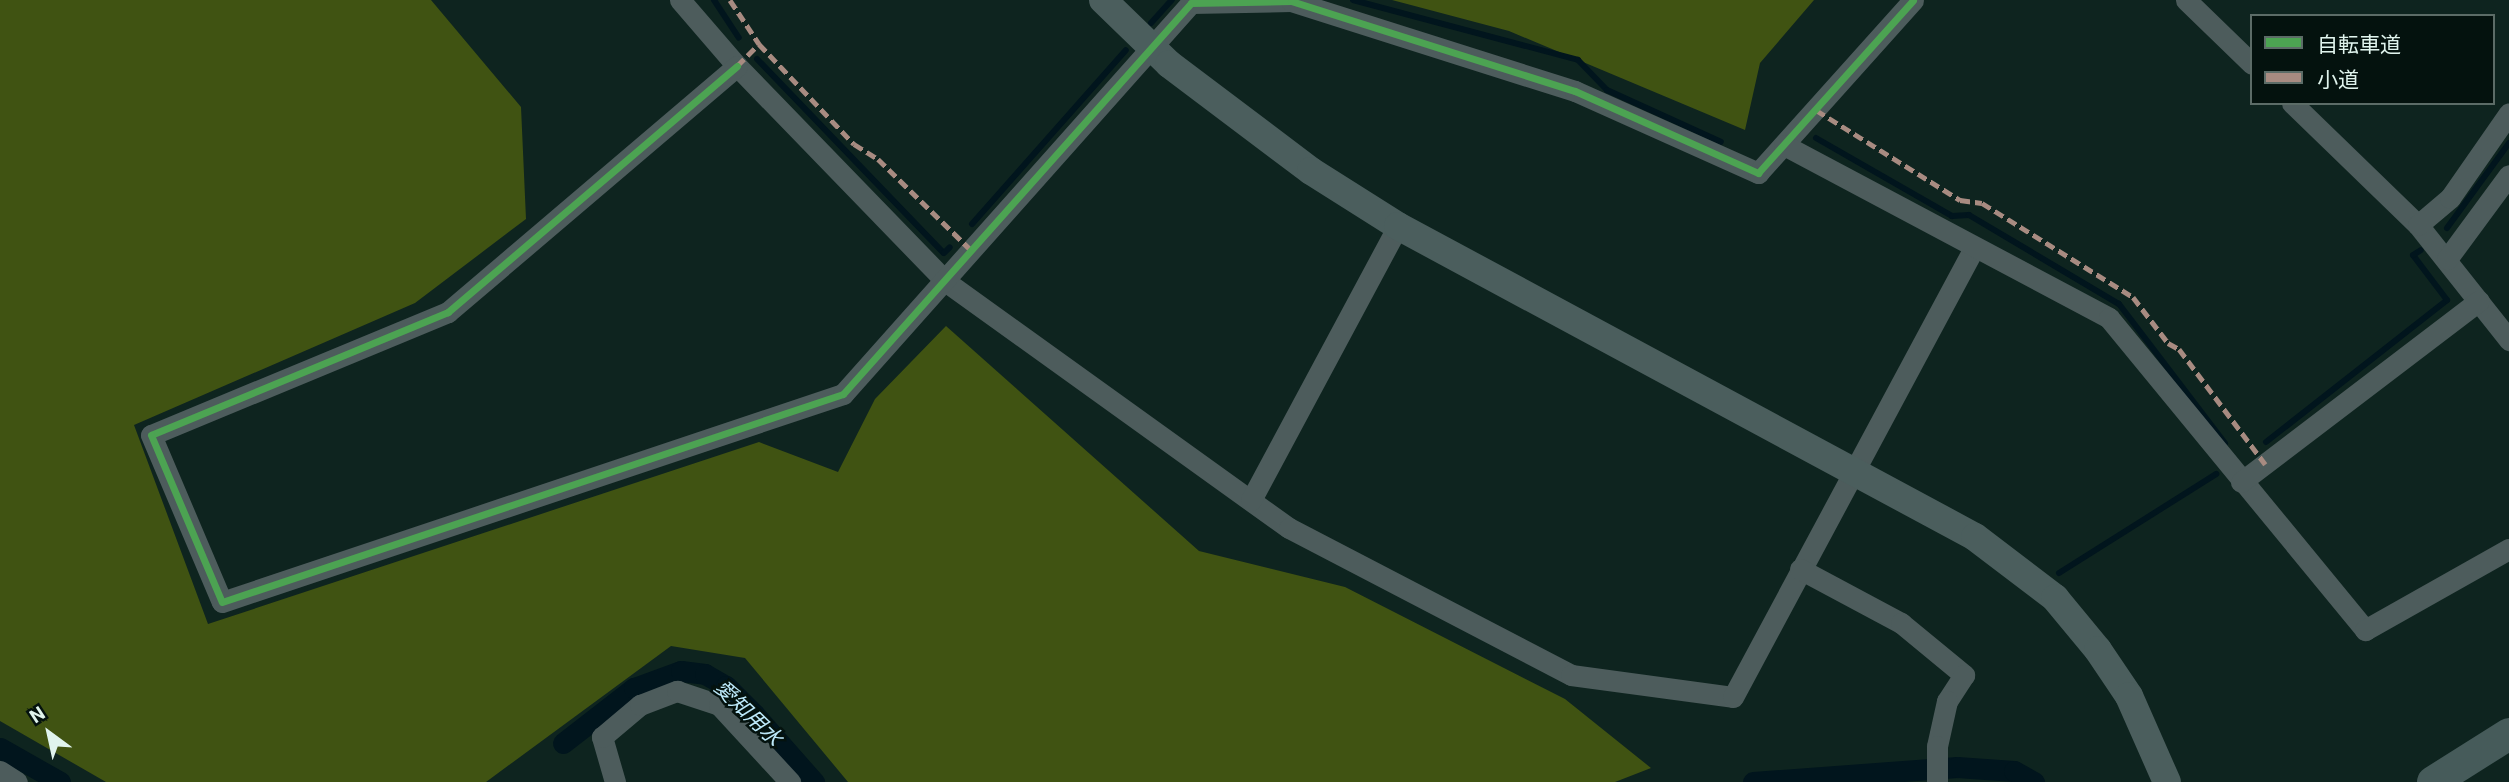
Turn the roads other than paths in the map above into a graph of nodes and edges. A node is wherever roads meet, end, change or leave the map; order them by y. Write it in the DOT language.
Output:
graph roads {
  1 [pos="680,0"];
  2 [pos="1103,0"];
  3 [pos="1913,0"];
  4 [pos="2186,0"];
  5 [pos="1152,50"];
  6 [pos="2250,62"];
  7 [pos="737,66"];
  8 [pos="2294,105"];
  9 [pos="2509,113"];
  10 [pos="1784,145"];
  11 [pos="2509,175"];
  12 [pos="2418,225"];
  13 [pos="1398,226"];
  14 [pos="1974,248"];
  15 [pos="2447,259"];
  16 [pos="945,281"];
  17 [pos="2479,300"];
  18 [pos="2509,340"];
  19 [pos="1853,474"];
  20 [pos="2241,482"];
  21 [pos="1251,500"];
  22 [pos="2509,549"];
  23 [pos="1800,569"];
  24 [pos="2509,734"];
  25 [pos="0,771"];
  26 [pos="18,782"];
  27 [pos="615,782"];
  28 [pos="790,782"];
  29 [pos="1937,782"];
  30 [pos="2167,782"];
  31 [pos="2433,782"];
  1 -- 7 [label="street"];
  2 -- 5 [label="street"];
  3 -- 10 [label="street"];
  4 -- 6 [label="street"];
  5 -- 10 [label="street"];
  5 -- 13 [label="street"];
  5 -- 16 [label="street"];
  7 -- 16 [label="street"];
  7 -- 16 [label="street"];
  8 -- 12 [label="street"];
  9 -- 12 [label="street"];
  10 -- 14 [label="street"];
  11 -- 15 [label="street"];
  12 -- 15 [label="street"];
  13 -- 19 [label="street"];
  13 -- 21 [label="street"];
  14 -- 19 [label="street"];
  14 -- 20 [label="street"];
  15 -- 17 [label="street"];
  16 -- 21 [label="street"];
  17 -- 18 [label="street"];
  17 -- 20 [label="street"];
  19 -- 23 [label="street"];
  19 -- 30 [label="street"];
  20 -- 22 [label="street"];
  21 -- 23 [label="street"];
  23 -- 29 [label="street"];
  24 -- 31 [label="main road"];
  25 -- 26 [label="street"];
  27 -- 28 [label="street"];
}
